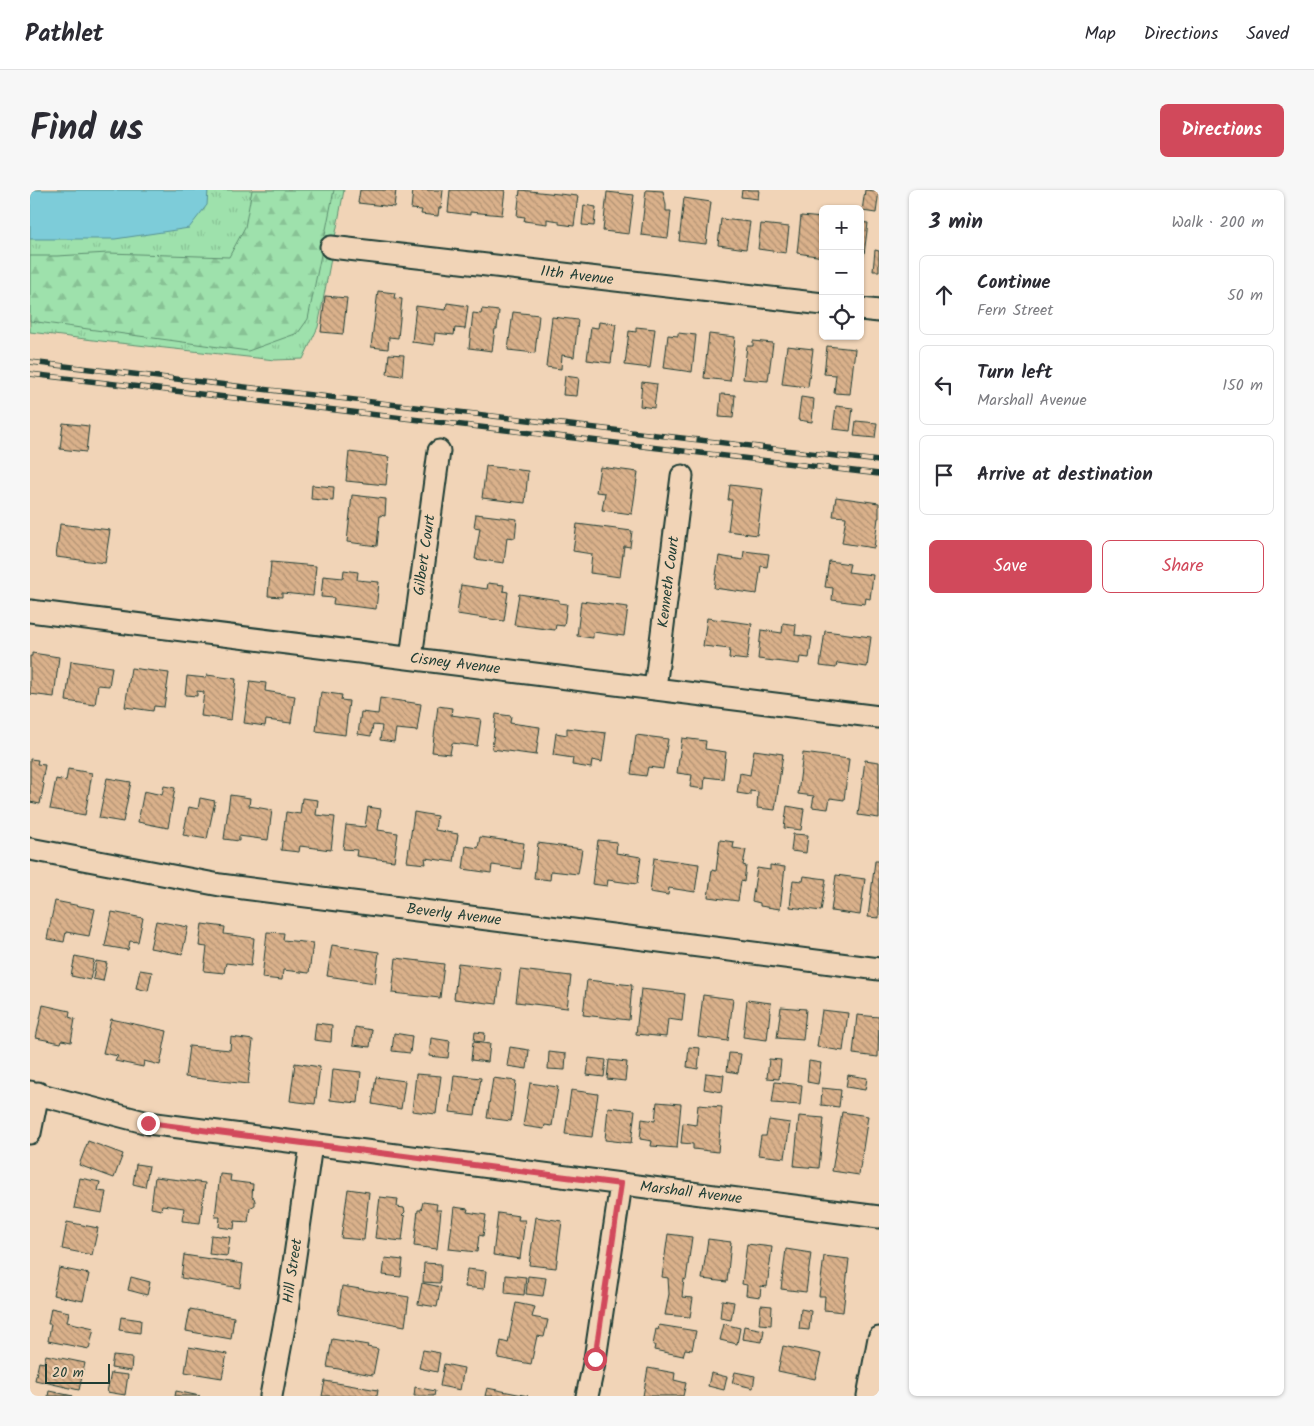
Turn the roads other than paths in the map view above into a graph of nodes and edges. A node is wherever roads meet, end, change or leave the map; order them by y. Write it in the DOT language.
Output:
graph roads {
  1 [pos="331,247"];
  2 [pos="819,304"];
  3 [pos="864,309"];
  4 [pos="879,311"];
  5 [pos="439,451"];
  6 [pos="682,476"];
  7 [pos="30,611"];
  8 [pos="411,658"];
  9 [pos="655,688"];
  10 [pos="879,717"];
  11 [pos="30,849"];
  12 [pos="879,969"];
  13 [pos="34,1092"];
  14 [pos="30,1133"];
  15 [pos="311,1145"];
  16 [pos="621,1184"];
  17 [pos="879,1218"];
  18 [pos="879,1338"];
  19 [pos="271,1396"];
  20 [pos="587,1396"];
  21 [pos="868,1396"];
  1 -- 2 [label="street, 11th Avenue"];
  3 -- 4 [label="street"];
  5 -- 8 [label="street, Gilbert Court"];
  6 -- 9 [label="street, Kenneth Court"];
  7 -- 8 [label="street, Cisney Avenue"];
  8 -- 9 [label="street, Cisney Avenue"];
  9 -- 10 [label="street, Cisney Avenue"];
  11 -- 12 [label="street, Beverly Avenue"];
  13 -- 14 [label="street"];
  13 -- 15 [label="street, Marshall Avenue"];
  15 -- 16 [label="street, Marshall Avenue"];
  15 -- 19 [label="street, Hill Street"];
  16 -- 17 [label="street, Marshall Avenue"];
  16 -- 20 [label="street"];
  18 -- 21 [label="street"];
}
